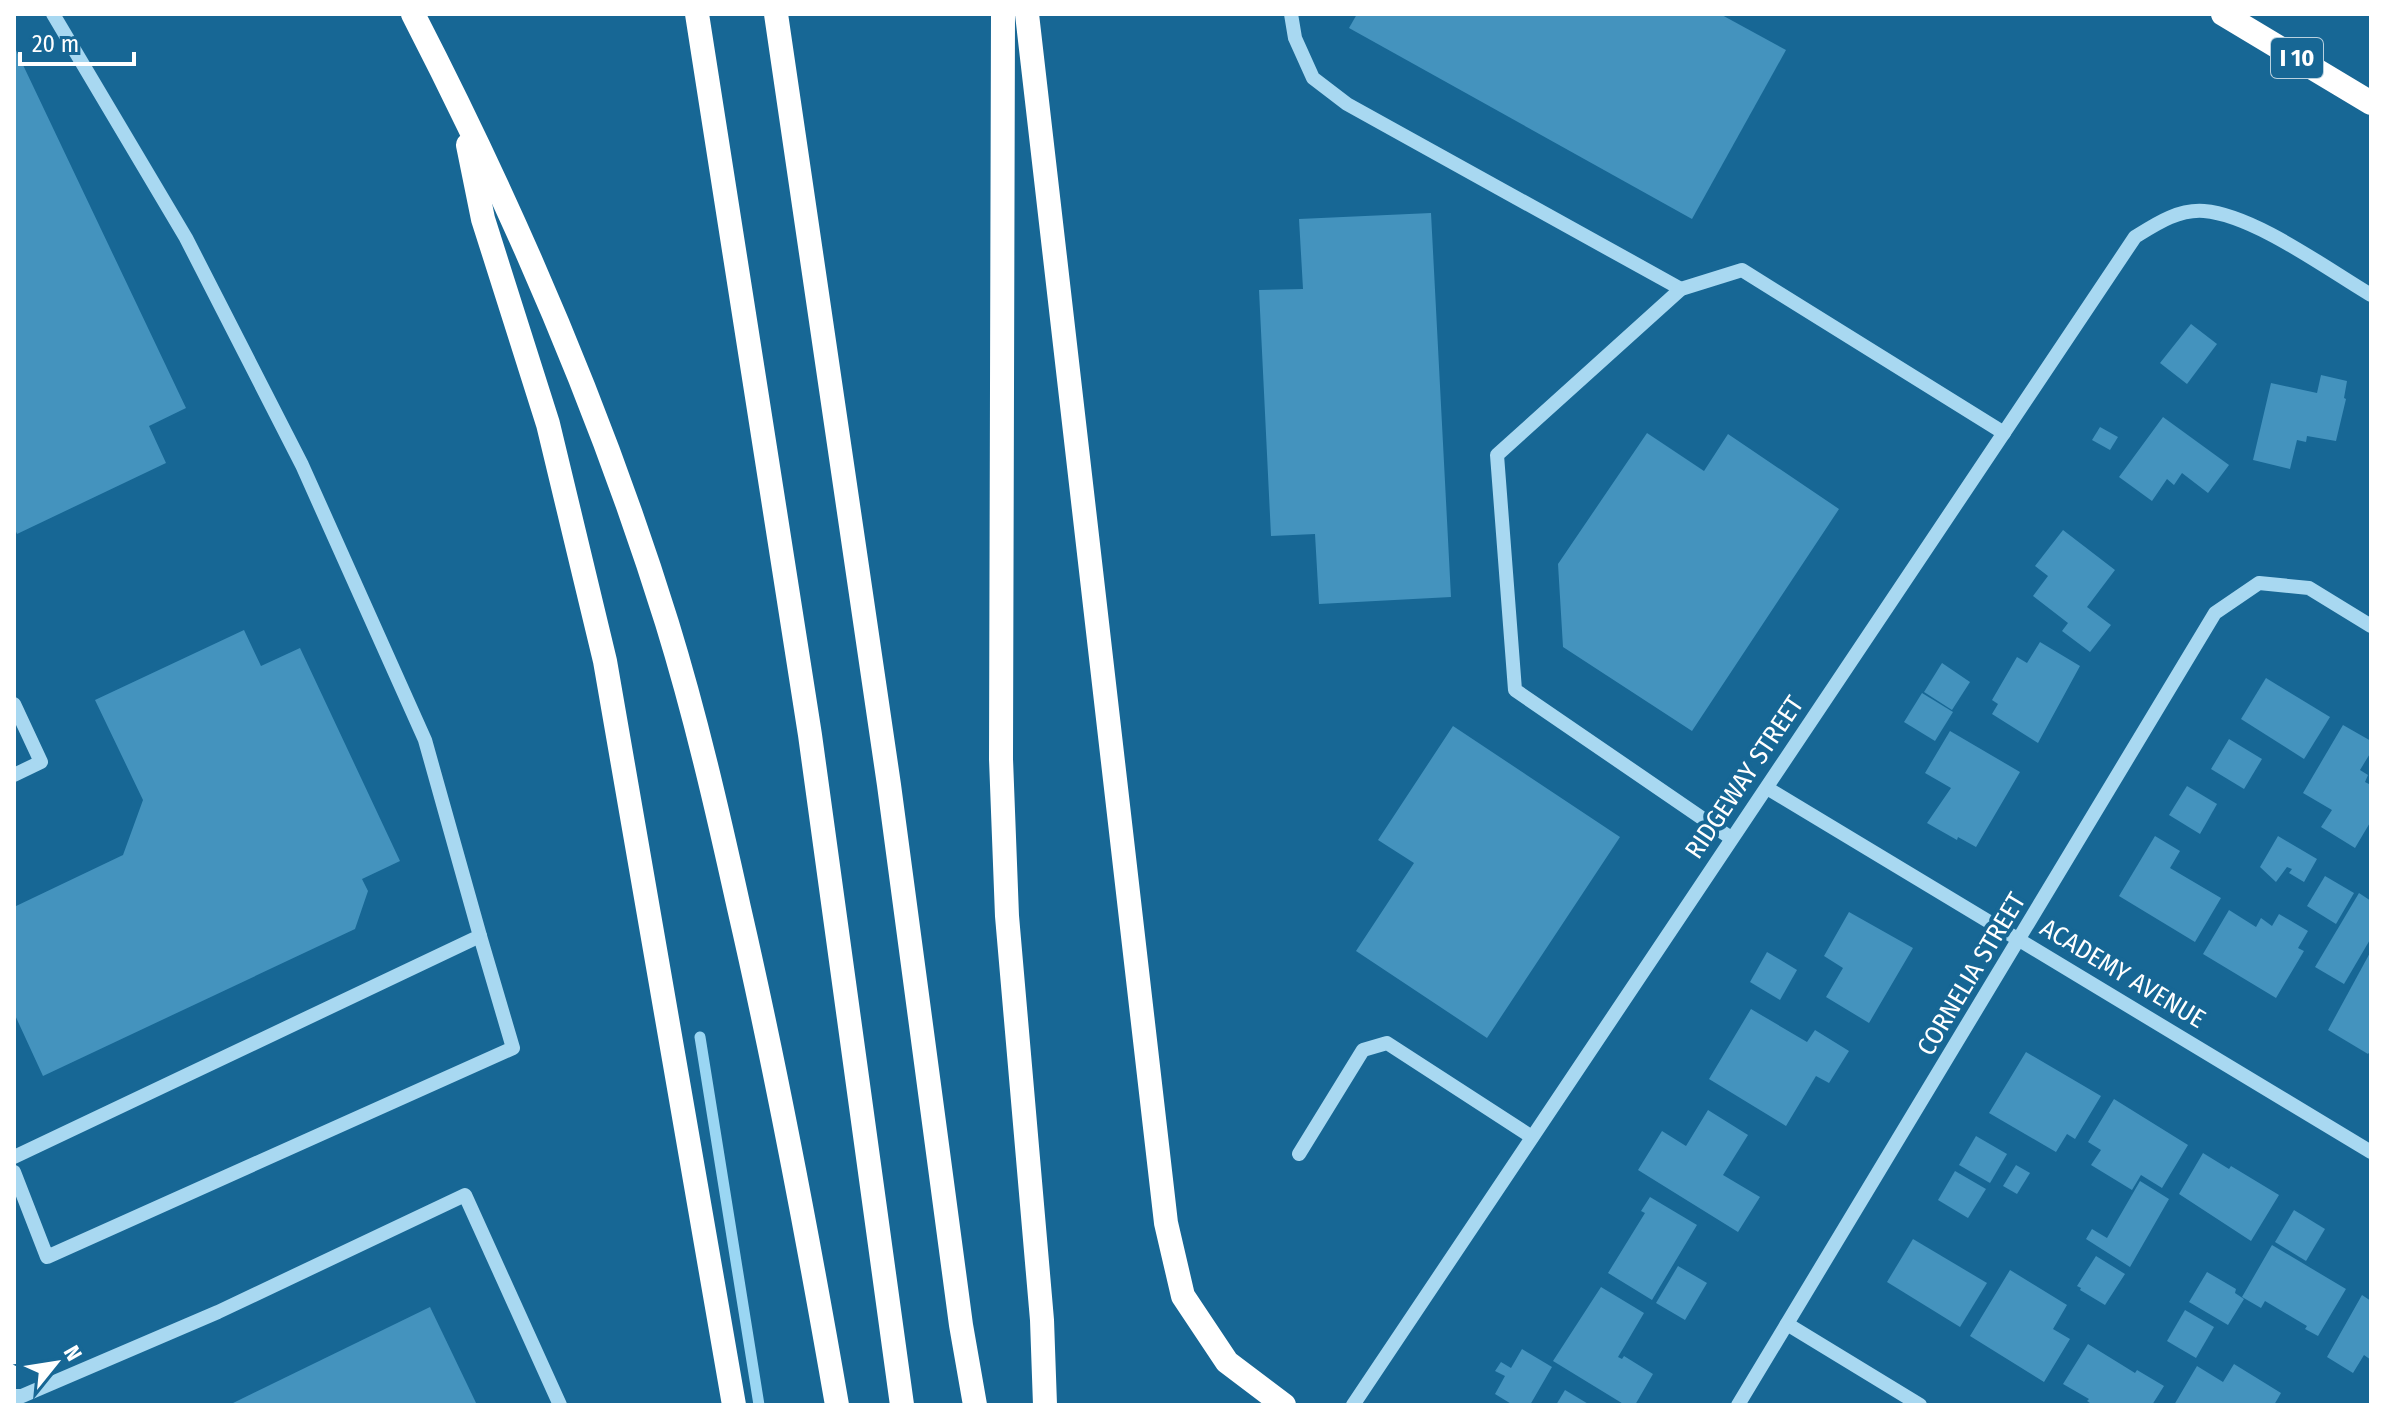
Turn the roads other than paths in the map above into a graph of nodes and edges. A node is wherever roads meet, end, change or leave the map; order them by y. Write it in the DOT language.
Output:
graph roads {
  1 [pos="53,14"];
  2 [pos="413,14"];
  3 [pos="697,14"];
  4 [pos="776,14"];
  5 [pos="1003,14"];
  6 [pos="1027,14"];
  7 [pos="1291,14"];
  8 [pos="2223,14"];
  9 [pos="459,103"];
  10 [pos="2371,103"];
  11 [pos="1681,289"];
  12 [pos="2371,295"];
  13 [pos="2004,433"];
  14 [pos="2371,626"];
  15 [pos="14,704"];
  16 [pos="14,775"];
  17 [pos="1767,788"];
  18 [pos="1731,838"];
  19 [pos="480,936"];
  20 [pos="2020,939"];
  21 [pos="1532,1137"];
  22 [pos="2371,1152"];
  23 [pos="1299,1154"];
  24 [pos="14,1157"];
  25 [pos="14,1172"];
  26 [pos="1787,1324"];
  27 [pos="20,1399"];
  28 [pos="560,1405"];
  29 [pos="734,1405"];
  30 [pos="837,1405"];
  31 [pos="902,1405"];
  32 [pos="975,1405"];
  33 [pos="1045,1405"];
  34 [pos="1284,1405"];
  35 [pos="1353,1405"];
  36 [pos="1738,1405"];
  37 [pos="1920,1405"];
  1 -- 19 [label="street"];
  2 -- 9 [label="highway"];
  3 -- 31 [label="highway"];
  4 -- 32 [label="highway"];
  5 -- 33 [label="highway"];
  6 -- 34 [label="highway"];
  7 -- 11 [label="street"];
  8 -- 10 [label="highway, I 10"];
  9 -- 29 [label="highway"];
  9 -- 30 [label="highway"];
  11 -- 13 [label="street"];
  11 -- 18 [label="street"];
  12 -- 13 [label="street, RIDGEWAY STREET"];
  13 -- 17 [label="street, RIDGEWAY STREET"];
  14 -- 20 [label="street, CORNELIA STREET"];
  15 -- 16 [label="street"];
  17 -- 18 [label="street, RIDGEWAY STREET"];
  17 -- 20 [label="street, ACADEMY AVENUE"];
  18 -- 21 [label="street, RIDGEWAY STREET"];
  19 -- 24 [label="street"];
  19 -- 25 [label="street"];
  20 -- 22 [label="street, ACADEMY AVENUE"];
  20 -- 26 [label="street, CORNELIA STREET"];
  21 -- 23 [label="street"];
  21 -- 35 [label="street, RIDGEWAY STREET"];
  26 -- 36 [label="street, CORNELIA STREET"];
  26 -- 37 [label="street"];
  27 -- 28 [label="street"];
}
